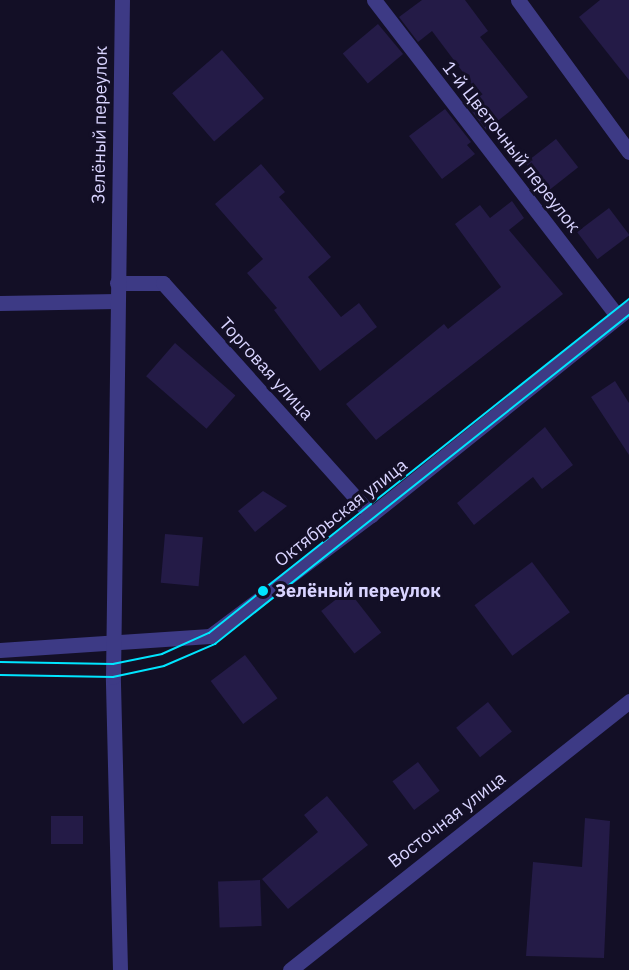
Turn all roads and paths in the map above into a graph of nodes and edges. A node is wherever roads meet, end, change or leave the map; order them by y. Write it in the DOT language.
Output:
graph roads {
  1 [pos="122,0"];
  2 [pos="374,0"];
  3 [pos="518,0"];
  4 [pos="629,152"];
  5 [pos="117,283"];
  6 [pos="117,301"];
  7 [pos="0,303"];
  8 [pos="623,313"];
  9 [pos="371,515"];
  10 [pos="113,643"];
  11 [pos="0,650"];
  12 [pos="629,700"];
  13 [pos="120,970"];
  14 [pos="290,970"];
  1 -- 5 [label="street, Зелёный переулок"];
  2 -- 8 [label="street, 1-й Цветочный переулок"];
  3 -- 4 [label="street"];
  5 -- 6 [label="street, Зелёный переулок"];
  5 -- 9 [label="street, Торговая улица"];
  6 -- 7 [label="street"];
  6 -- 10 [label="street, Зелёный переулок"];
  8 -- 9 [label="street, Октябрьская улица"];
  9 -- 10 [label="street, Октябрьская улица"];
  10 -- 11 [label="street, Октябрьская улица"];
  10 -- 13 [label="street, Зелёный переулок"];
  12 -- 14 [label="street, Восточная улица"];
}
